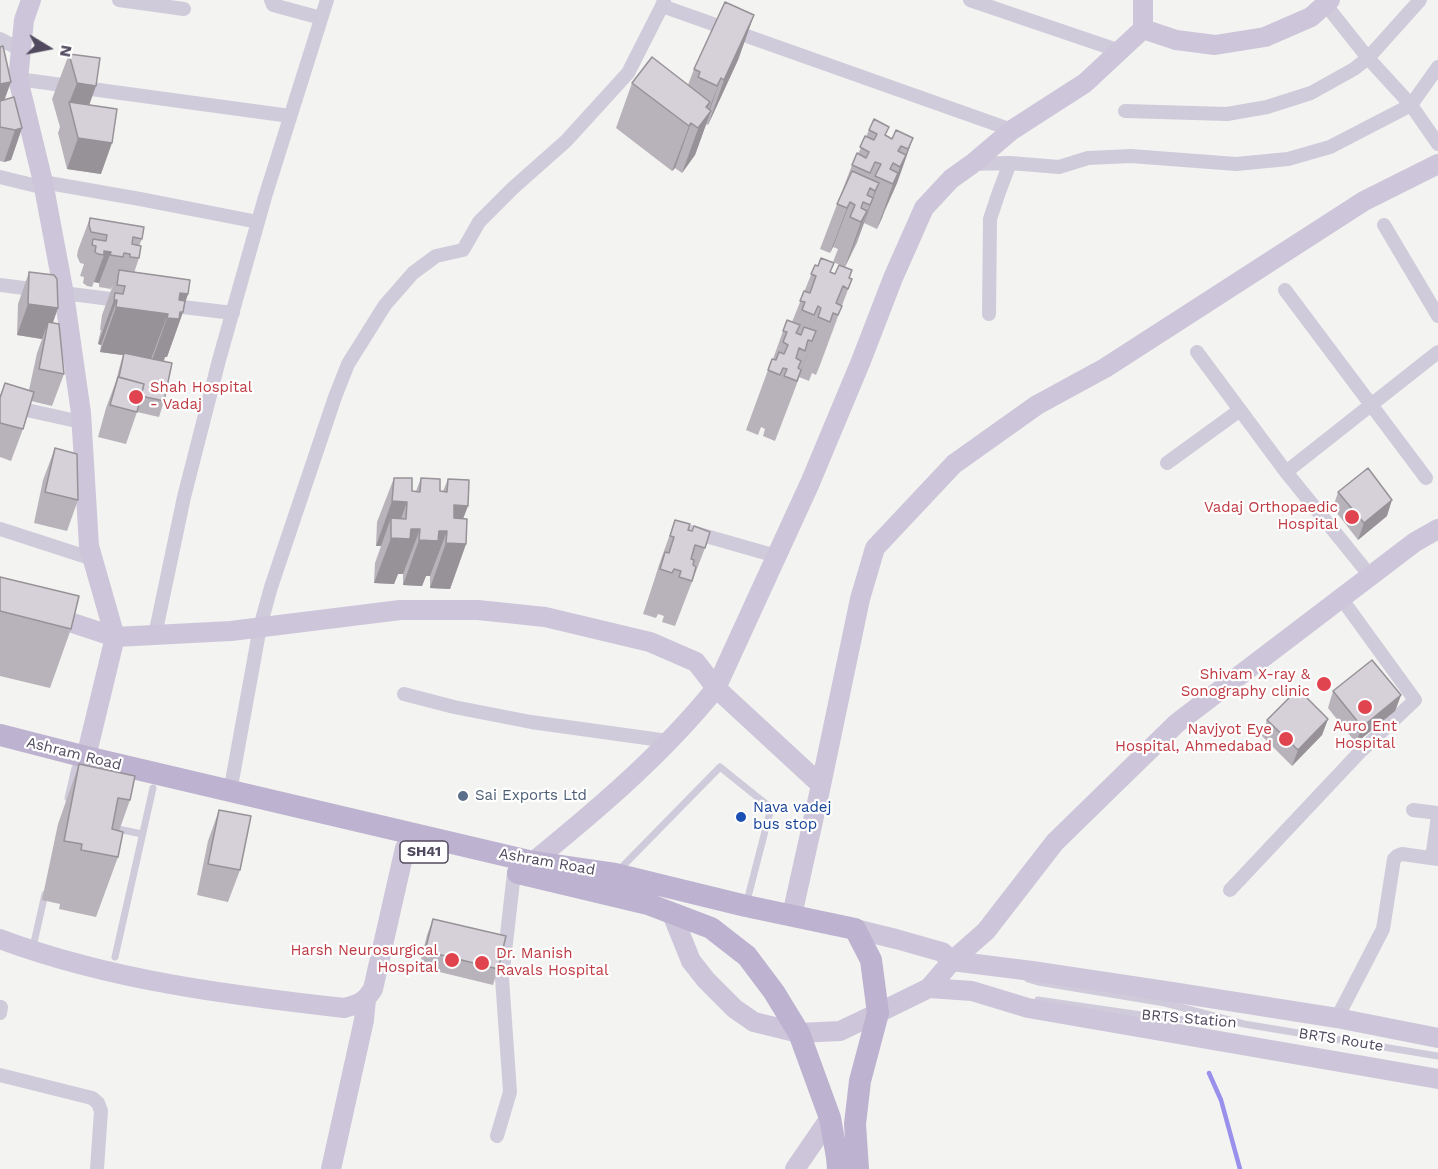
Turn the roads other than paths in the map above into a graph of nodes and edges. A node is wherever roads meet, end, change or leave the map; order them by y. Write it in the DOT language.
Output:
graph roads {
  1 [pos="30,0"];
  2 [pos="119,0"];
  3 [pos="272,0"];
  4 [pos="327,0"];
  5 [pos="970,0"];
  6 [pos="1143,0"];
  7 [pos="1420,0"];
  8 [pos="1328,2"];
  9 [pos="663,3"];
  10 [pos="184,9"];
  11 [pos="321,18"];
  12 [pos="1143,29"];
  13 [pos="0,39"];
  14 [pos="21,50"];
  15 [pos="1120,51"];
  16 [pos="1368,58"];
  17 [pos="1435,74"];
  18 [pos="18,79"];
  19 [pos="1411,105"];
  20 [pos="1125,111"];
  21 [pos="290,116"];
  22 [pos="1012,130"];
  23 [pos="1438,144"];
  24 [pos="1010,163"];
  25 [pos="972,164"];
  26 [pos="1438,164"];
  27 [pos="0,177"];
  28 [pos="44,185"];
  29 [pos="258,222"];
  30 [pos="1384,225"];
  31 [pos="0,285"];
  32 [pos="1286,290"];
  33 [pos="64,294"];
  34 [pos="233,313"];
  35 [pos="989,314"];
  36 [pos="1438,316"];
  37 [pos="1197,352"];
  38 [pos="1438,352"];
  39 [pos="0,404"];
  40 [pos="1372,404"];
  41 [pos="1240,410"];
  42 [pos="81,422"];
  43 [pos="1167,463"];
  44 [pos="1287,472"];
  45 [pos="1426,478"];
  46 [pos="1438,515"];
  47 [pos="675,528"];
  48 [pos="0,529"];
  49 [pos="1438,529"];
  50 [pos="776,556"];
  51 [pos="93,559"];
  52 [pos="1363,567"];
  53 [pos="1341,598"];
  54 [pos="0,599"];
  55 [pos="260,627"];
  56 [pos="155,635"];
  57 [pos="115,637"];
  58 [pos="716,688"];
  59 [pos="404,694"];
  60 [pos="0,735"];
  61 [pos="668,741"];
  62 [pos="0,750"];
  63 [pos="80,763"];
  64 [pos="821,785"];
  65 [pos="153,788"];
  66 [pos="230,792"];
  67 [pos="66,804"];
  68 [pos="1413,810"];
  69 [pos="1438,814"];
  70 [pos="108,827"];
  71 [pos="142,834"];
  72 [pos="405,848"];
  73 [pos="1435,859"];
  74 [pos="523,867"];
  75 [pos="615,874"];
  76 [pos="48,881"];
  77 [pos="1230,890"];
  78 [pos="746,906"];
  79 [pos="672,914"];
  80 [pos="792,915"];
  81 [pos="855,929"];
  82 [pos="0,939"];
  83 [pos="32,950"];
  84 [pos="947,956"];
  85 [pos="115,957"];
  86 [pos="988,966"];
  87 [pos="929,988"];
  88 [pos="996,997"];
  89 [pos="366,999"];
  90 [pos="1025,999"];
  91 [pos="1034,1000"];
  92 [pos="878,1013"];
  93 [pos="1337,1018"];
  94 [pos="1244,1024"];
  95 [pos="799,1033"];
  96 [pos="1438,1038"];
  97 [pos="1438,1056"];
  98 [pos="0,1075"];
  99 [pos="1438,1079"];
  100 [pos="830,1118"];
  101 [pos="855,1124"];
  102 [pos="497,1136"];
  103 [pos="834,1165"];
  104 [pos="96,1169"];
  105 [pos="331,1169"];
  106 [pos="795,1169"];
  107 [pos="858,1169"];
  1 -- 14 [label="main road"];
  2 -- 10 [label="street"];
  3 -- 11 [label="street"];
  4 -- 11 [label="street"];
  5 -- 15 [label="street"];
  6 -- 12 [label="main road"];
  7 -- 16 [label="street"];
  8 -- 12 [label="main road"];
  8 -- 16 [label="street"];
  9 -- 22 [label="street"];
  9 -- 55 [label="street"];
  11 -- 21 [label="street"];
  12 -- 15 [label="main road"];
  13 -- 14 [label="street"];
  14 -- 18 [label="main road"];
  15 -- 22 [label="main road"];
  16 -- 19 [label="street"];
  16 -- 20 [label="street"];
  17 -- 19 [label="street"];
  18 -- 21 [label="street"];
  18 -- 28 [label="main road"];
  19 -- 23 [label="street"];
  19 -- 24 [label="street"];
  21 -- 29 [label="street"];
  22 -- 25 [label="main road"];
  24 -- 25 [label="street"];
  24 -- 35 [label="street"];
  25 -- 50 [label="main road"];
  26 -- 64 [label="main road"];
  27 -- 28 [label="street"];
  28 -- 29 [label="street"];
  28 -- 33 [label="main road"];
  29 -- 34 [label="street"];
  30 -- 36 [label="street"];
  31 -- 33 [label="street"];
  32 -- 40 [label="street"];
  33 -- 34 [label="street"];
  33 -- 42 [label="main road"];
  34 -- 56 [label="street"];
  37 -- 41 [label="street"];
  38 -- 40 [label="street"];
  39 -- 42 [label="street"];
  40 -- 44 [label="street"];
  40 -- 45 [label="street"];
  41 -- 43 [label="street"];
  41 -- 44 [label="street"];
  42 -- 51 [label="main road"];
  44 -- 52 [label="street"];
  46 -- 52 [label="main road"];
  47 -- 50 [label="street"];
  48 -- 51 [label="street"];
  49 -- 53 [label="main road"];
  50 -- 58 [label="main road"];
  51 -- 57 [label="main road"];
  52 -- 84 [label="main road"];
  53 -- 77 [label="street"];
  53 -- 84 [label="main road"];
  54 -- 57 [label="main road"];
  55 -- 56 [label="main road"];
  55 -- 58 [label="main road"];
  55 -- 66 [label="street"];
  56 -- 57 [label="main road"];
  57 -- 63 [label="main road"];
  58 -- 61 [label="main road"];
  58 -- 64 [label="main road"];
  59 -- 61 [label="street"];
  60 -- 63 [label="main road, Ashram Road"];
  61 -- 74 [label="main road"];
  62 -- 63 [label="main road, Ashram Road / SH41"];
  63 -- 65 [label="main road, Ashram Road / SH41"];
  63 -- 66 [label="main road, Ashram Road"];
  63 -- 67 [label="lane"];
  64 -- 80 [label="main road"];
  65 -- 71 [label="lane"];
  65 -- 72 [label="main road, Ashram Road / SH41"];
  66 -- 74 [label="main road, Ashram Road"];
  68 -- 69 [label="street"];
  69 -- 73 [label="street"];
  70 -- 71 [label="lane"];
  71 -- 85 [label="lane"];
  72 -- 74 [label="main road, Ashram Road / SH41"];
  72 -- 89 [label="main road"];
  73 -- 93 [label="street"];
  74 -- 75 [label="main road, Ashram Road"];
  74 -- 79 [label="main road, Ashram Road / SH41"];
  74 -- 102 [label="street"];
  75 -- 78 [label="main road, Ashram Road"];
  75 -- 78 [label="lane"];
  76 -- 83 [label="lane"];
  78 -- 80 [label="main road, Ashram Road"];
  79 -- 95 [label="main road, Ashram Road / SH41"];
  79 -- 95 [label="main road"];
  80 -- 81 [label="main road, Ashram Road"];
  81 -- 84 [label="main road"];
  81 -- 92 [label="main road"];
  82 -- 83 [label="main road"];
  83 -- 89 [label="main road"];
  84 -- 86 [label="main road"];
  84 -- 87 [label="main road"];
  86 -- 93 [label="main road"];
  86 -- 94 [label="lane, BRTS Station"];
  87 -- 88 [label="main road"];
  87 -- 92 [label="main road"];
  88 -- 90 [label="lane"];
  88 -- 99 [label="main road"];
  89 -- 105 [label="main road"];
  91 -- 94 [label="lane, BRTS Station"];
  92 -- 95 [label="main road"];
  92 -- 101 [label="main road"];
  93 -- 96 [label="main road"];
  94 -- 97 [label="lane, BRTS Route"];
  95 -- 100 [label="main road, Ashram Road / SH41"];
  98 -- 104 [label="street"];
  100 -- 103 [label="main road, Ashram Road / SH41"];
  100 -- 106 [label="main road"];
  101 -- 103 [label="main road"];
  101 -- 107 [label="main road"];
}
